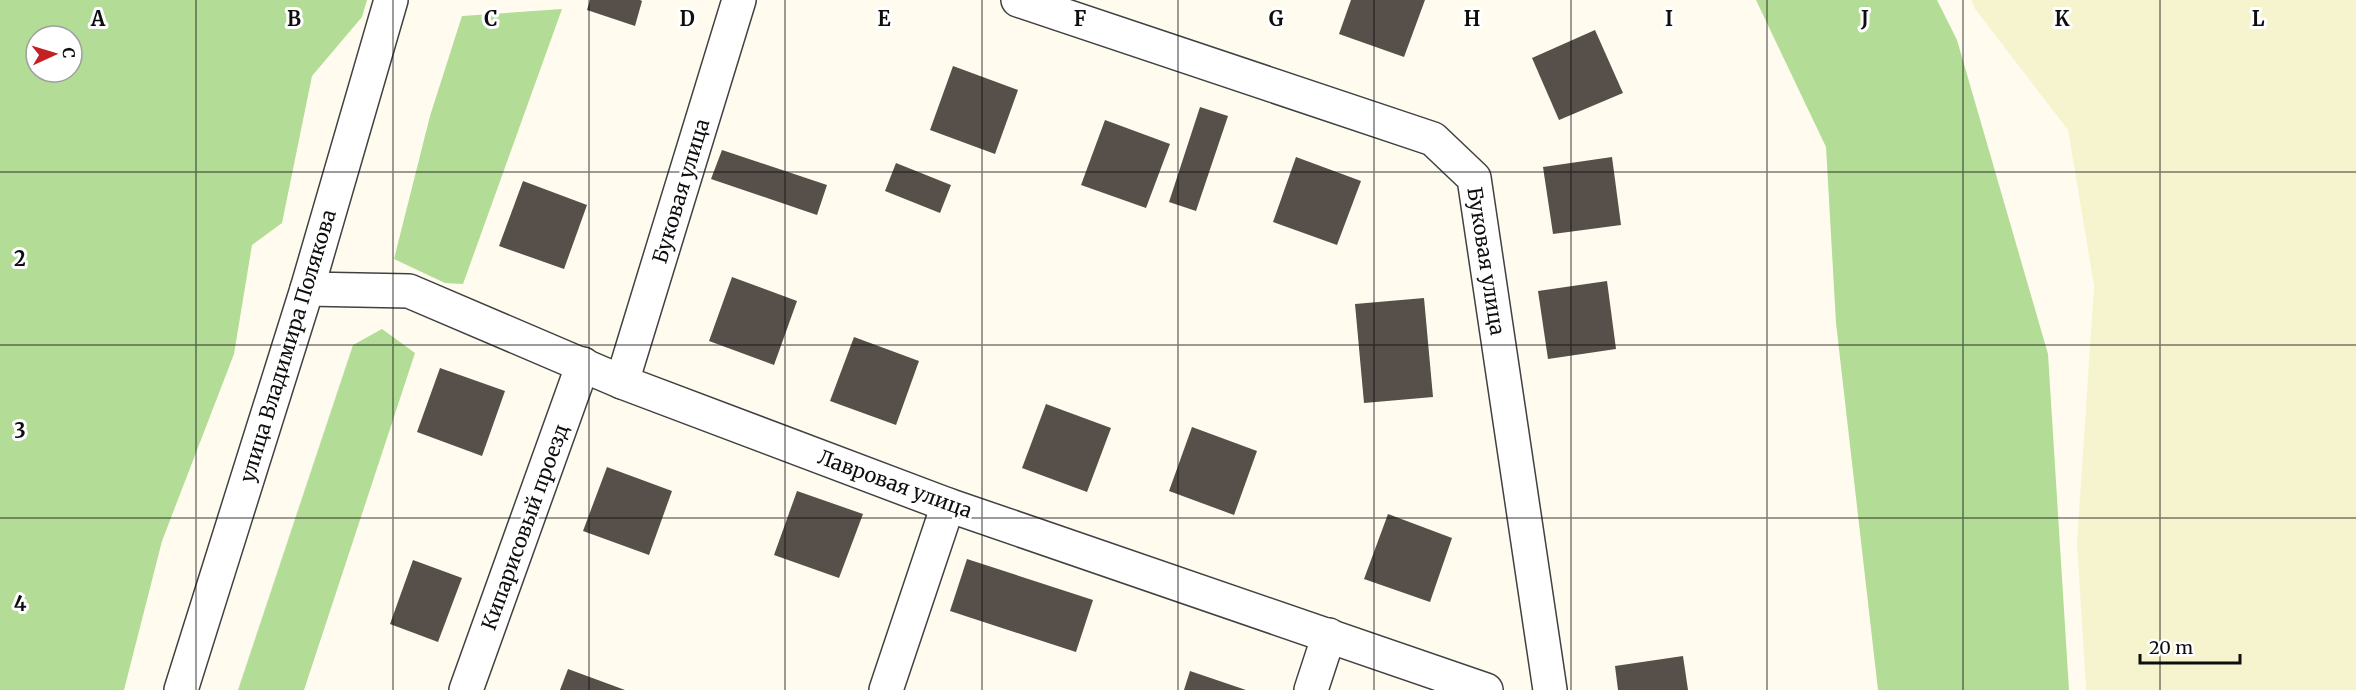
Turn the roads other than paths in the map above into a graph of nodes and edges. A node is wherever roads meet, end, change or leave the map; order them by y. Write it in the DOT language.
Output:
graph roads {
  1 [pos="391,0"];
  2 [pos="739,0"];
  3 [pos="1018,0"];
  4 [pos="307,289"];
  5 [pos="583,364"];
  6 [pos="622,382"];
  7 [pos="948,505"];
  8 [pos="1329,635"];
  9 [pos="181,690"];
  10 [pos="466,690"];
  11 [pos="885,690"];
  12 [pos="1311,690"];
  13 [pos="1486,690"];
  14 [pos="1550,690"];
  1 -- 4 [label="street, улица Владимира Полякова"];
  2 -- 6 [label="street, Буковая улица"];
  3 -- 14 [label="street, Буковая улица"];
  4 -- 5 [label="street, Лавровая улица"];
  4 -- 9 [label="street, улица Владимира Полякова"];
  5 -- 6 [label="street, Лавровая улица"];
  5 -- 10 [label="street, Кипарисовый проезд"];
  6 -- 7 [label="street, Лавровая улица"];
  7 -- 8 [label="street, Лавровая улица"];
  7 -- 11 [label="street"];
  8 -- 12 [label="street"];
  8 -- 13 [label="street, Лавровая улица"];
}
